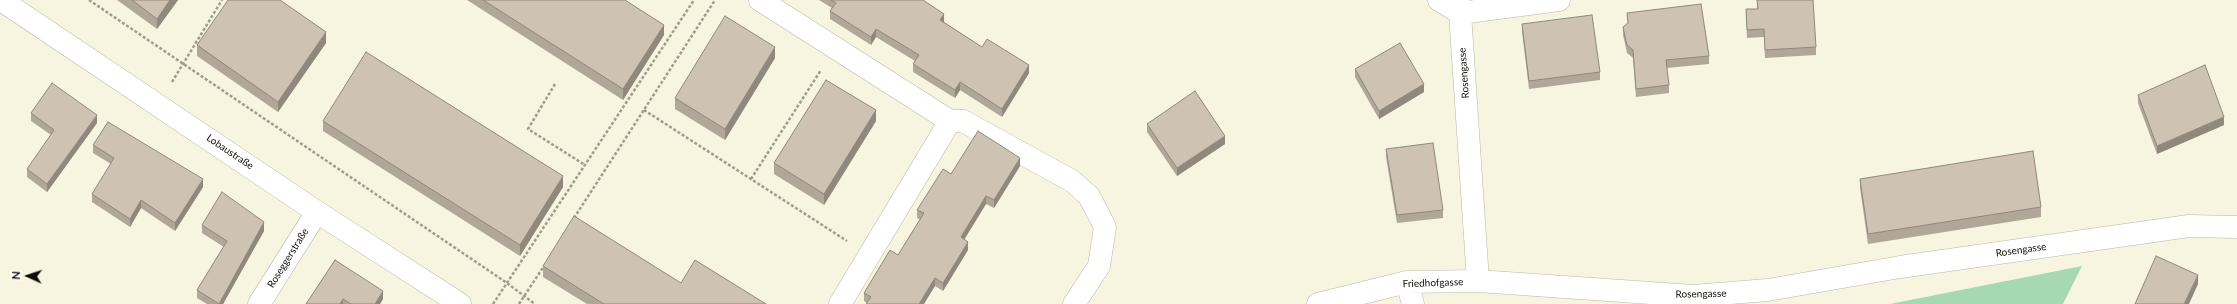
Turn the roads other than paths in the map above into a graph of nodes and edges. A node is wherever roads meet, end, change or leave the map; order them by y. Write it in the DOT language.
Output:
graph roads {
  1 [pos="1,0"];
  2 [pos="760,0"];
  3 [pos="1439,0"];
  4 [pos="1559,0"];
  5 [pos="1459,7"];
  6 [pos="950,121"];
  7 [pos="317,212"];
  8 [pos="2237,227"];
  9 [pos="1407,282"];
  10 [pos="1478,282"];
  11 [pos="259,304"];
  12 [pos="460,304"];
  13 [pos="840,304"];
  14 [pos="1074,304"];
  15 [pos="1318,304"];
  16 [pos="1412,304"];
  1 -- 7 [label="street, Lobaustraße"];
  2 -- 6 [label="street"];
  3 -- 5 [label="street"];
  4 -- 5 [label="street"];
  5 -- 10 [label="street, Rosengasse"];
  6 -- 13 [label="street"];
  6 -- 14 [label="street"];
  7 -- 11 [label="street, Roseggerstraße"];
  7 -- 12 [label="street, Lobaustraße"];
  8 -- 10 [label="street, Rosengasse"];
  9 -- 10 [label="street, Friedhofgasse"];
  9 -- 15 [label="street, Friedhofgasse"];
  9 -- 16 [label="street"];
}
